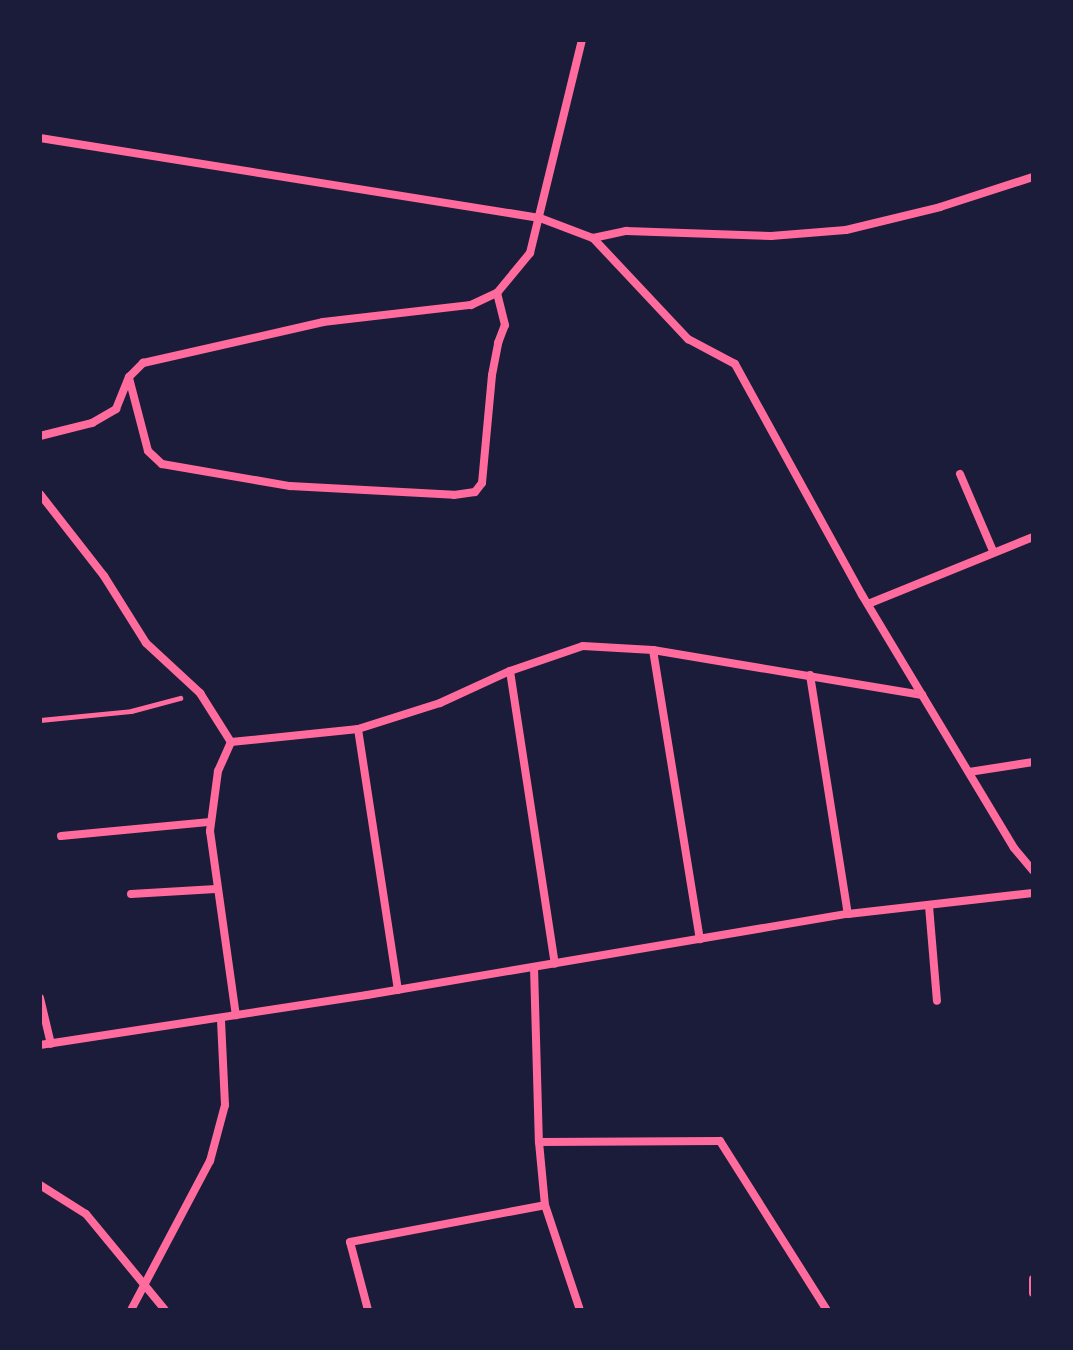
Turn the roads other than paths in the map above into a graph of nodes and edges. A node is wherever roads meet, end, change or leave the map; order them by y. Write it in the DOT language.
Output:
graph roads {
  1 [pos="582,40"];
  2 [pos="40,138"];
  3 [pos="1033,177"];
  4 [pos="540,218"];
  5 [pos="593,238"];
  6 [pos="497,293"];
  7 [pos="129,377"];
  8 [pos="40,436"];
  9 [pos="960,474"];
  10 [pos="40,494"];
  11 [pos="1033,537"];
  12 [pos="993,551"];
  13 [pos="868,604"];
  14 [pos="653,650"];
  15 [pos="510,671"];
  16 [pos="810,675"];
  17 [pos="922,695"];
  18 [pos="358,729"];
  19 [pos="231,742"];
  20 [pos="1033,762"];
  21 [pos="969,772"];
  22 [pos="210,822"];
  23 [pos="61,836"];
  24 [pos="1033,871"];
  25 [pos="216,889"];
  26 [pos="1033,893"];
  27 [pos="131,894"];
  28 [pos="929,906"];
  29 [pos="848,914"];
  30 [pos="700,939"];
  31 [pos="555,964"];
  32 [pos="534,967"];
  33 [pos="398,990"];
  34 [pos="40,998"];
  35 [pos="937,1001"];
  36 [pos="236,1015"];
  37 [pos="221,1019"];
  38 [pos="51,1044"];
  39 [pos="40,1045"];
  40 [pos="539,1142"];
  41 [pos="40,1185"];
  42 [pos="545,1205"];
  43 [pos="1033,1279"];
  44 [pos="145,1286"];
  45 [pos="1033,1293"];
  46 [pos="131,1310"];
  47 [pos="165,1310"];
  48 [pos="368,1310"];
  49 [pos="580,1310"];
  50 [pos="827,1310"];
  1 -- 4 [label="street"];
  2 -- 4 [label="street"];
  3 -- 5 [label="street"];
  4 -- 5 [label="street"];
  4 -- 6 [label="street"];
  5 -- 13 [label="street"];
  6 -- 7 [label="street"];
  6 -- 7 [label="street"];
  7 -- 8 [label="street"];
  9 -- 12 [label="street"];
  10 -- 19 [label="street"];
  11 -- 12 [label="street"];
  12 -- 13 [label="street"];
  13 -- 17 [label="street"];
  14 -- 15 [label="street"];
  14 -- 16 [label="street"];
  14 -- 30 [label="street"];
  15 -- 18 [label="street"];
  15 -- 31 [label="street"];
  16 -- 17 [label="street"];
  16 -- 29 [label="street"];
  17 -- 21 [label="street"];
  18 -- 19 [label="street"];
  18 -- 33 [label="street"];
  19 -- 22 [label="street"];
  20 -- 21 [label="street"];
  21 -- 24 [label="street"];
  22 -- 23 [label="street"];
  22 -- 25 [label="street"];
  25 -- 27 [label="street"];
  25 -- 36 [label="street"];
  26 -- 28 [label="street"];
  28 -- 29 [label="street"];
  28 -- 35 [label="street"];
  29 -- 30 [label="street"];
  30 -- 31 [label="street"];
  31 -- 32 [label="street"];
  32 -- 33 [label="street"];
  32 -- 40 [label="street"];
  33 -- 36 [label="street"];
  34 -- 38 [label="street"];
  36 -- 37 [label="street"];
  37 -- 38 [label="street"];
  37 -- 44 [label="street"];
  38 -- 39 [label="street"];
  40 -- 42 [label="street"];
  40 -- 50 [label="street"];
  41 -- 44 [label="street"];
  42 -- 48 [label="street"];
  42 -- 49 [label="street"];
  43 -- 45 [label="street"];
  44 -- 46 [label="street"];
  44 -- 47 [label="street"];
}
